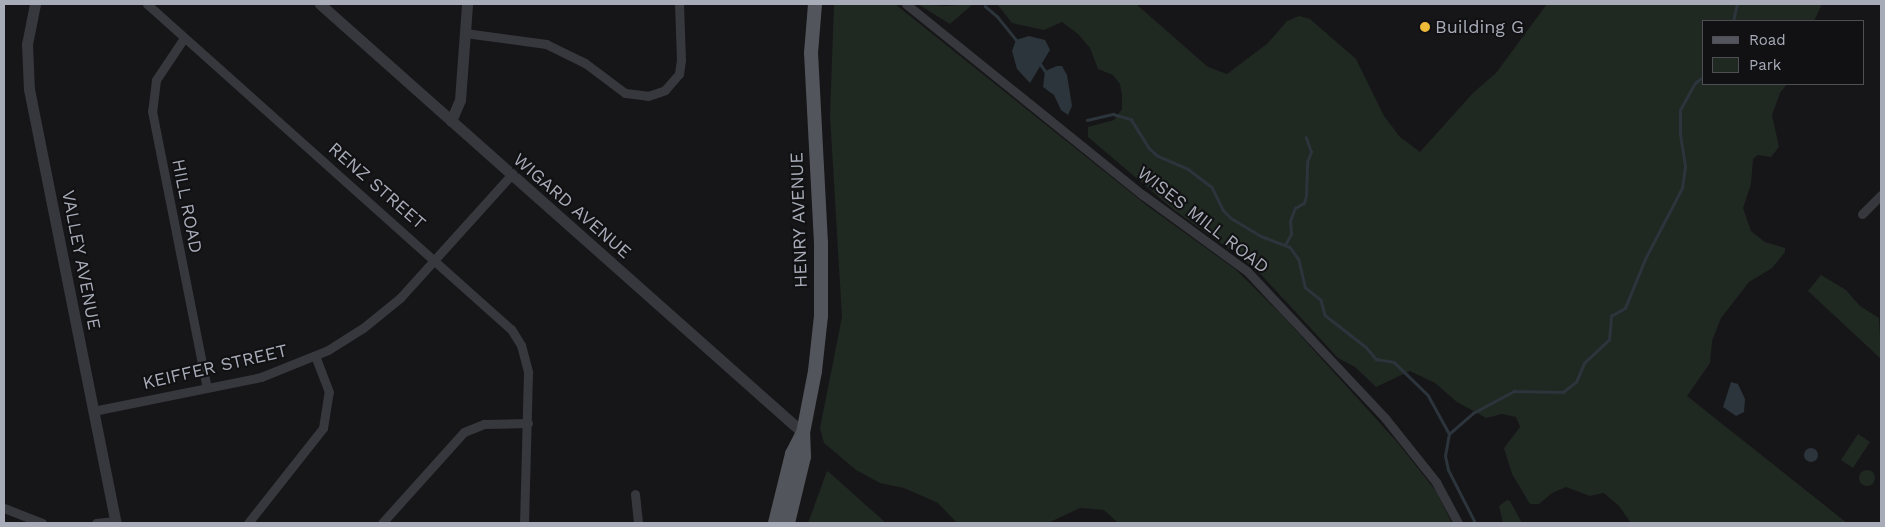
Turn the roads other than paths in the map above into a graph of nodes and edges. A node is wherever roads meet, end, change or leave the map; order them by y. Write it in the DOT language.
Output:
graph roads {
  1 [pos="35,4"];
  2 [pos="146,4"];
  3 [pos="320,4"];
  4 [pos="467,4"];
  5 [pos="679,4"];
  6 [pos="815,4"];
  7 [pos="906,4"];
  8 [pos="465,33"];
  9 [pos="184,38"];
  10 [pos="451,121"];
  11 [pos="511,176"];
  12 [pos="1881,195"];
  13 [pos="1862,214"];
  14 [pos="436,260"];
  15 [pos="315,356"];
  16 [pos="207,388"];
  17 [pos="93,411"];
  18 [pos="528,423"];
  19 [pos="802,433"];
  20 [pos="635,494"];
  21 [pos="4,508"];
  22 [pos="116,522"];
  23 [pos="42,523"];
  24 [pos="96,523"];
  25 [pos="248,523"];
  26 [pos="382,523"];
  27 [pos="524,523"];
  28 [pos="638,523"];
  29 [pos="775,523"];
  30 [pos="788,523"];
  31 [pos="1458,523"];
  1 -- 17 [label="street, VALLEY AVENUE"];
  2 -- 9 [label="street, RENZ STREET"];
  3 -- 10 [label="street, WIGARD AVENUE"];
  4 -- 8 [label="street"];
  5 -- 8 [label="street"];
  6 -- 19 [label="main road, HENRY AVENUE"];
  7 -- 31 [label="street, WISES MILL ROAD"];
  8 -- 10 [label="street"];
  9 -- 14 [label="street, RENZ STREET"];
  9 -- 16 [label="street, HILL ROAD"];
  10 -- 11 [label="street, WIGARD AVENUE"];
  11 -- 14 [label="street, KEIFFER STREET"];
  11 -- 19 [label="street, WIGARD AVENUE"];
  12 -- 13 [label="street"];
  14 -- 15 [label="street, KEIFFER STREET"];
  14 -- 18 [label="street, RENZ STREET"];
  15 -- 16 [label="street, KEIFFER STREET"];
  15 -- 25 [label="street"];
  16 -- 17 [label="street, KEIFFER STREET"];
  17 -- 22 [label="street, VALLEY AVENUE"];
  18 -- 26 [label="street"];
  18 -- 27 [label="street, RENZ STREET"];
  19 -- 29 [label="main road, HENRY AVENUE"];
  19 -- 30 [label="main road, HENRY AVENUE"];
  20 -- 28 [label="street"];
  21 -- 23 [label="street"];
  22 -- 24 [label="street"];
}
